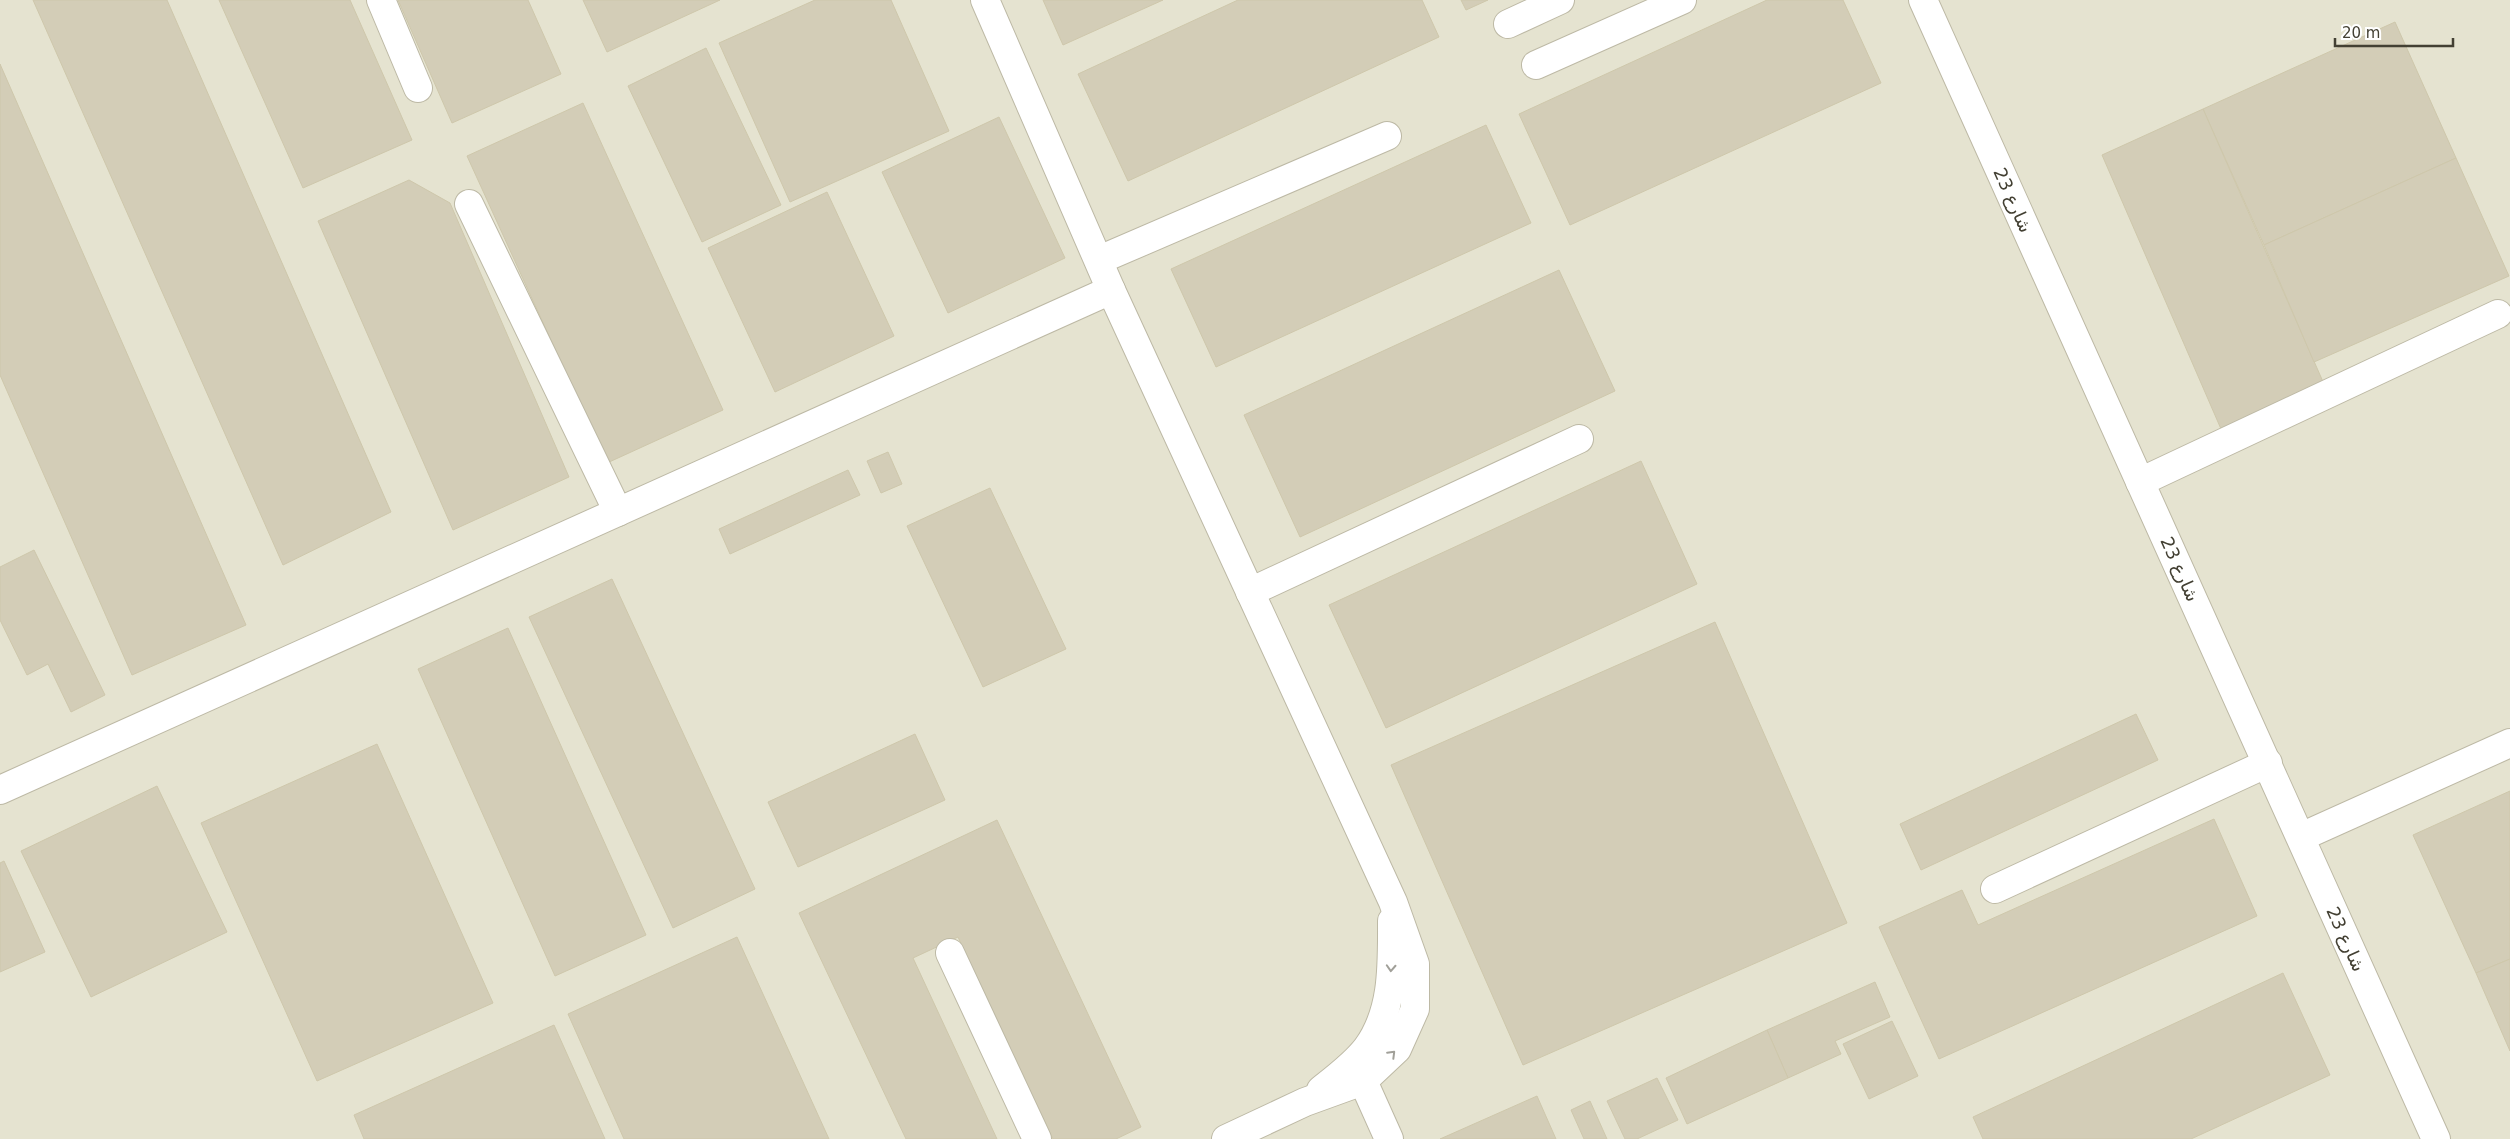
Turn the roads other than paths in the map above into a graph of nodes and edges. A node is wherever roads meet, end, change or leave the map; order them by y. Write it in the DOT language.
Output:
graph roads {
  1 [pos="380,0"];
  2 [pos="985,0"];
  3 [pos="1560,0"];
  4 [pos="1682,0"];
  5 [pos="1923,0"];
  6 [pos="1508,24"];
  7 [pos="1536,65"];
  8 [pos="418,88"];
  9 [pos="1387,136"];
  10 [pos="469,204"];
  11 [pos="1099,260"];
  12 [pos="1112,290"];
  13 [pos="2498,314"];
  14 [pos="1579,439"];
  15 [pos="2140,482"];
  16 [pos="618,512"];
  17 [pos="1250,592"];
  18 [pos="2510,743"];
  19 [pos="2268,763"];
  20 [pos="0,790"];
  21 [pos="2301,838"];
  22 [pos="1995,889"];
  23 [pos="1392,902"];
  24 [pos="950,952"];
  25 [pos="1363,1080"];
  26 [pos="1305,1102"];
  27 [pos="1036,1139"];
  28 [pos="1226,1139"];
  29 [pos="1390,1139"];
  30 [pos="2436,1139"];
  1 -- 8 [label="street"];
  2 -- 11 [label="street"];
  3 -- 6 [label="street"];
  4 -- 7 [label="street"];
  5 -- 15 [label="street, شارع 23"];
  9 -- 11 [label="street"];
  10 -- 16 [label="street"];
  11 -- 12 [label="street"];
  12 -- 16 [label="street"];
  12 -- 17 [label="street"];
  13 -- 15 [label="street"];
  14 -- 17 [label="street"];
  15 -- 19 [label="street, شارع 23"];
  16 -- 20 [label="street"];
  17 -- 23 [label="street"];
  18 -- 21 [label="street"];
  19 -- 21 [label="street, شارع 23"];
  19 -- 22 [label="street"];
  21 -- 30 [label="street, شارع 23"];
  25 -- 23 [label="street, one-way"];
  23 -- 26 [label="street, one-way"];
  24 -- 27 [label="street"];
  25 -- 26 [label="street"];
  25 -- 29 [label="street"];
  26 -- 28 [label="street"];
}
